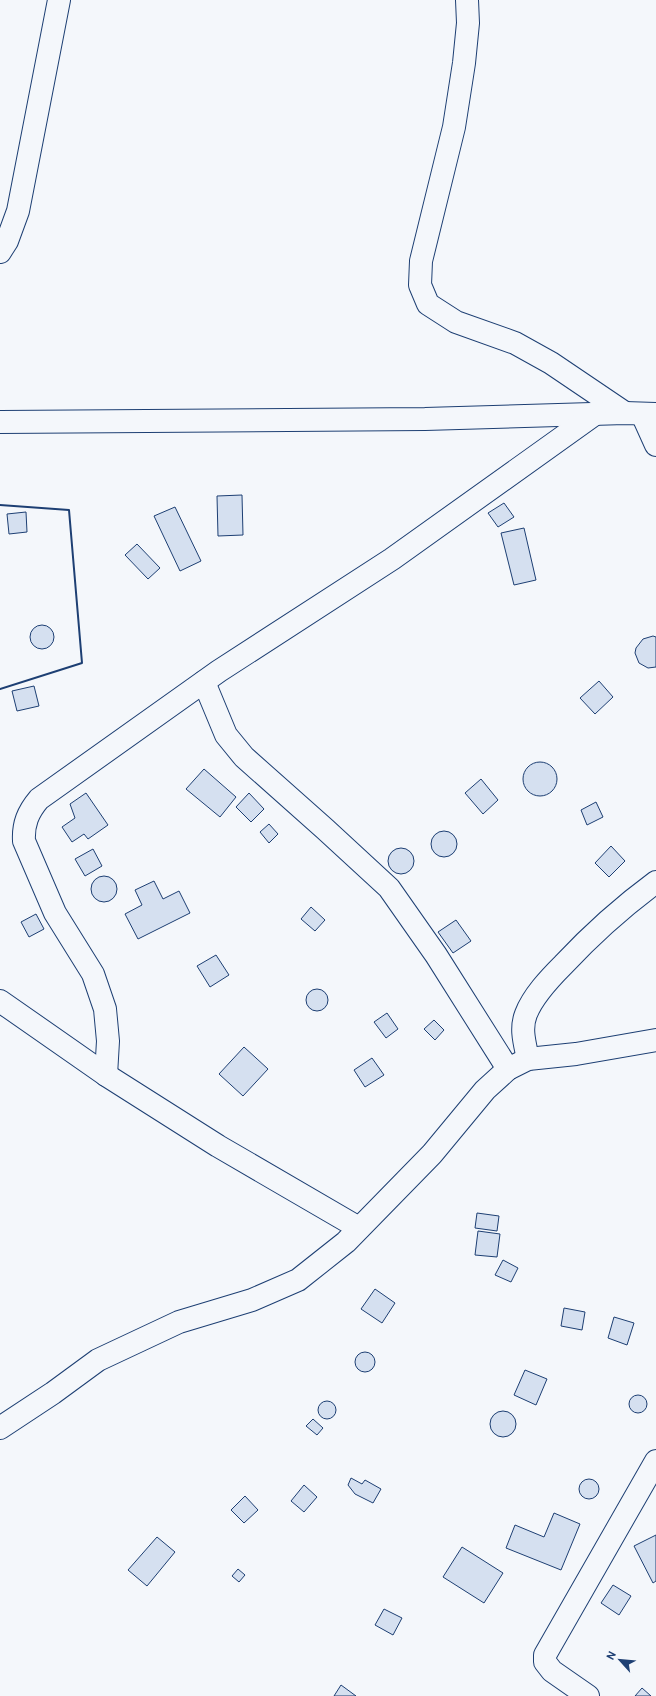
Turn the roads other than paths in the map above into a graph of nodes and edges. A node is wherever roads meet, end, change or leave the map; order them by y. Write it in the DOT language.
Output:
graph roads {
  1 [pos="59,0"];
  2 [pos="467,0"];
  3 [pos="0,252"];
  4 [pos="595,414"];
  5 [pos="641,414"];
  6 [pos="0,422"];
  7 [pos="656,445"];
  8 [pos="204,682"];
  9 [pos="656,882"];
  10 [pos="0,1001"];
  11 [pos="656,1040"];
  12 [pos="528,1059"];
  13 [pos="508,1069"];
  14 [pos="106,1075"];
  15 [pos="359,1228"];
  16 [pos="0,1428"];
  17 [pos="656,1461"];
  18 [pos="588,1696"];
  1 -- 3 [label="street"];
  2 -- 5 [label="street"];
  4 -- 5 [label="street"];
  4 -- 6 [label="street"];
  4 -- 8 [label="street"];
  5 -- 7 [label="street"];
  8 -- 13 [label="street"];
  8 -- 14 [label="street"];
  9 -- 12 [label="street"];
  10 -- 14 [label="street"];
  11 -- 12 [label="street"];
  12 -- 13 [label="street"];
  13 -- 15 [label="street"];
  14 -- 15 [label="street"];
  15 -- 16 [label="street"];
  17 -- 18 [label="street"];
}
